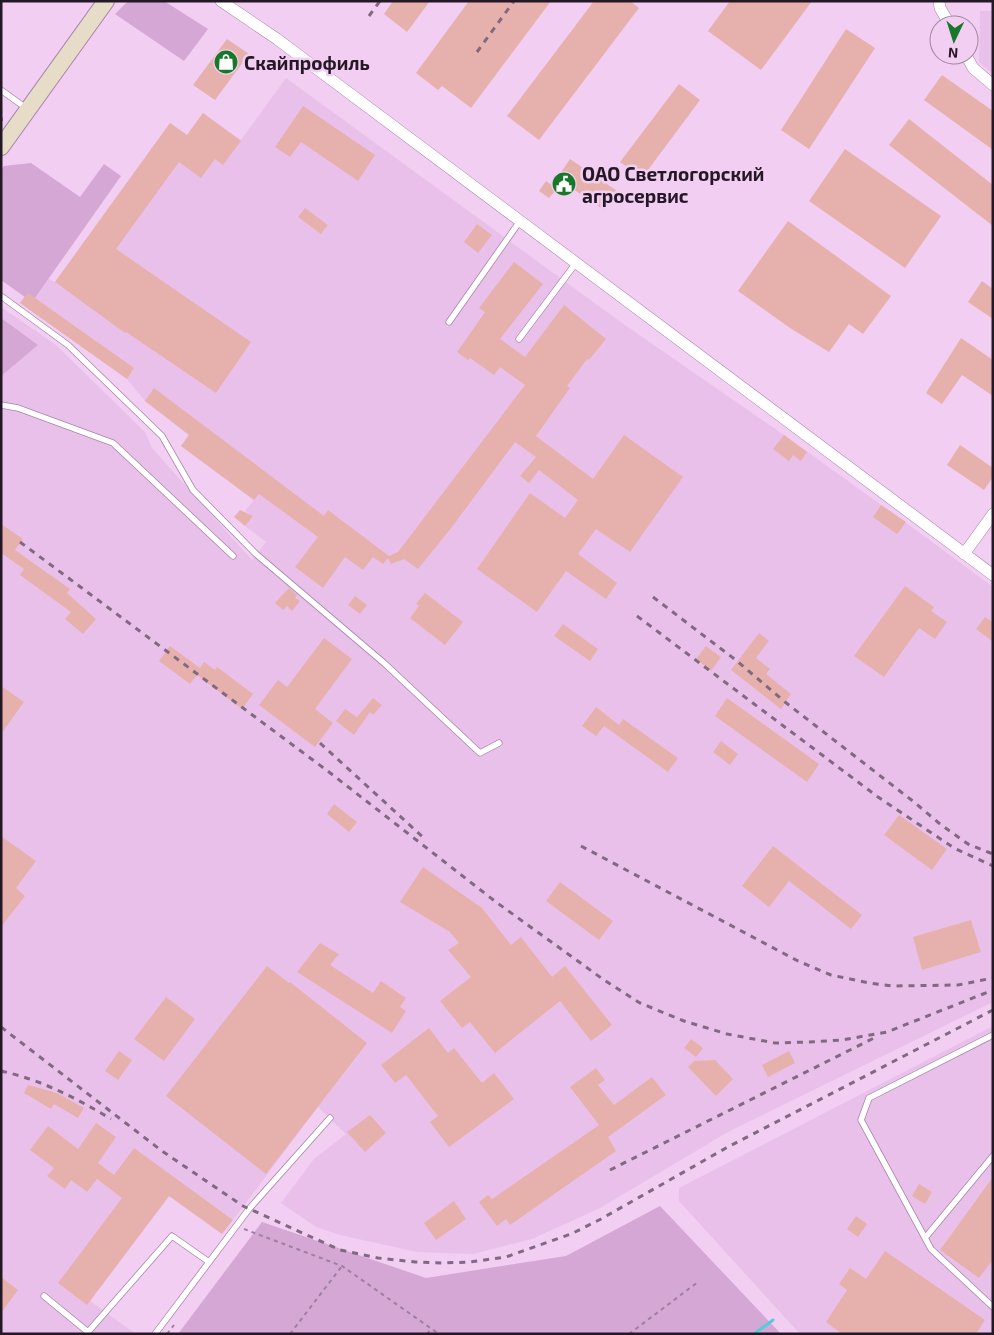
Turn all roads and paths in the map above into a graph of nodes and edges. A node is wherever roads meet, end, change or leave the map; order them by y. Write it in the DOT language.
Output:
graph roads {
  1 [pos="106,1"];
  2 [pos="221,1"];
  3 [pos="939,1"];
  4 [pos="944,15"];
  5 [pos="971,65"];
  6 [pos="993,85"];
  7 [pos="1,90"];
  8 [pos="1,109"];
  9 [pos="28,110"];
  10 [pos="1,122"];
  11 [pos="1,147"];
  12 [pos="520,221"];
  13 [pos="576,263"];
  14 [pos="1,296"];
  15 [pos="449,322"];
  16 [pos="519,339"];
  17 [pos="1,406"];
  18 [pos="993,514"];
  19 [pos="964,554"];
  20 [pos="233,556"];
  21 [pos="993,574"];
  22 [pos="499,743"];
  23 [pos="993,1034"];
  24 [pos="330,1118"];
  25 [pos="993,1156"];
  26 [pos="244,1228"];
  27 [pos="925,1238"];
  28 [pos="209,1262"];
  29 [pos="342,1266"];
  30 [pos="698,1282"];
  31 [pos="44,1296"];
  32 [pos="993,1307"];
  33 [pos="178,1319"];
  34 [pos="432,1329"];
  35 [pos="155,1334"];
  36 [pos="167,1334"];
  37 [pos="290,1334"];
  38 [pos="427,1334"];
  39 [pos="439,1334"];
  40 [pos="629,1334"];
  1 -- 9 [label="main road"];
  2 -- 12 [label="street"];
  3 -- 4 [label="street"];
  5 -- 6 [label="street"];
  7 -- 9 [label="lane"];
  8 -- 10 [label="path"];
  9 -- 11 [label="main road"];
  12 -- 13 [label="street"];
  12 -- 15 [label="lane"];
  13 -- 16 [label="lane"];
  13 -- 19 [label="street"];
  14 -- 22 [label="lane"];
  17 -- 20 [label="lane"];
  18 -- 19 [label="street"];
  19 -- 21 [label="street"];
  23 -- 27 [label="lane"];
  24 -- 28 [label="lane"];
  25 -- 27 [label="lane"];
  26 -- 29 [label="path"];
  27 -- 32 [label="lane"];
  28 -- 31 [label="lane"];
  28 -- 35 [label="lane"];
  29 -- 34 [label="path"];
  29 -- 37 [label="path"];
  30 -- 40 [label="path"];
  33 -- 36 [label="path"];
  34 -- 38 [label="path"];
  34 -- 39 [label="path"];
}
